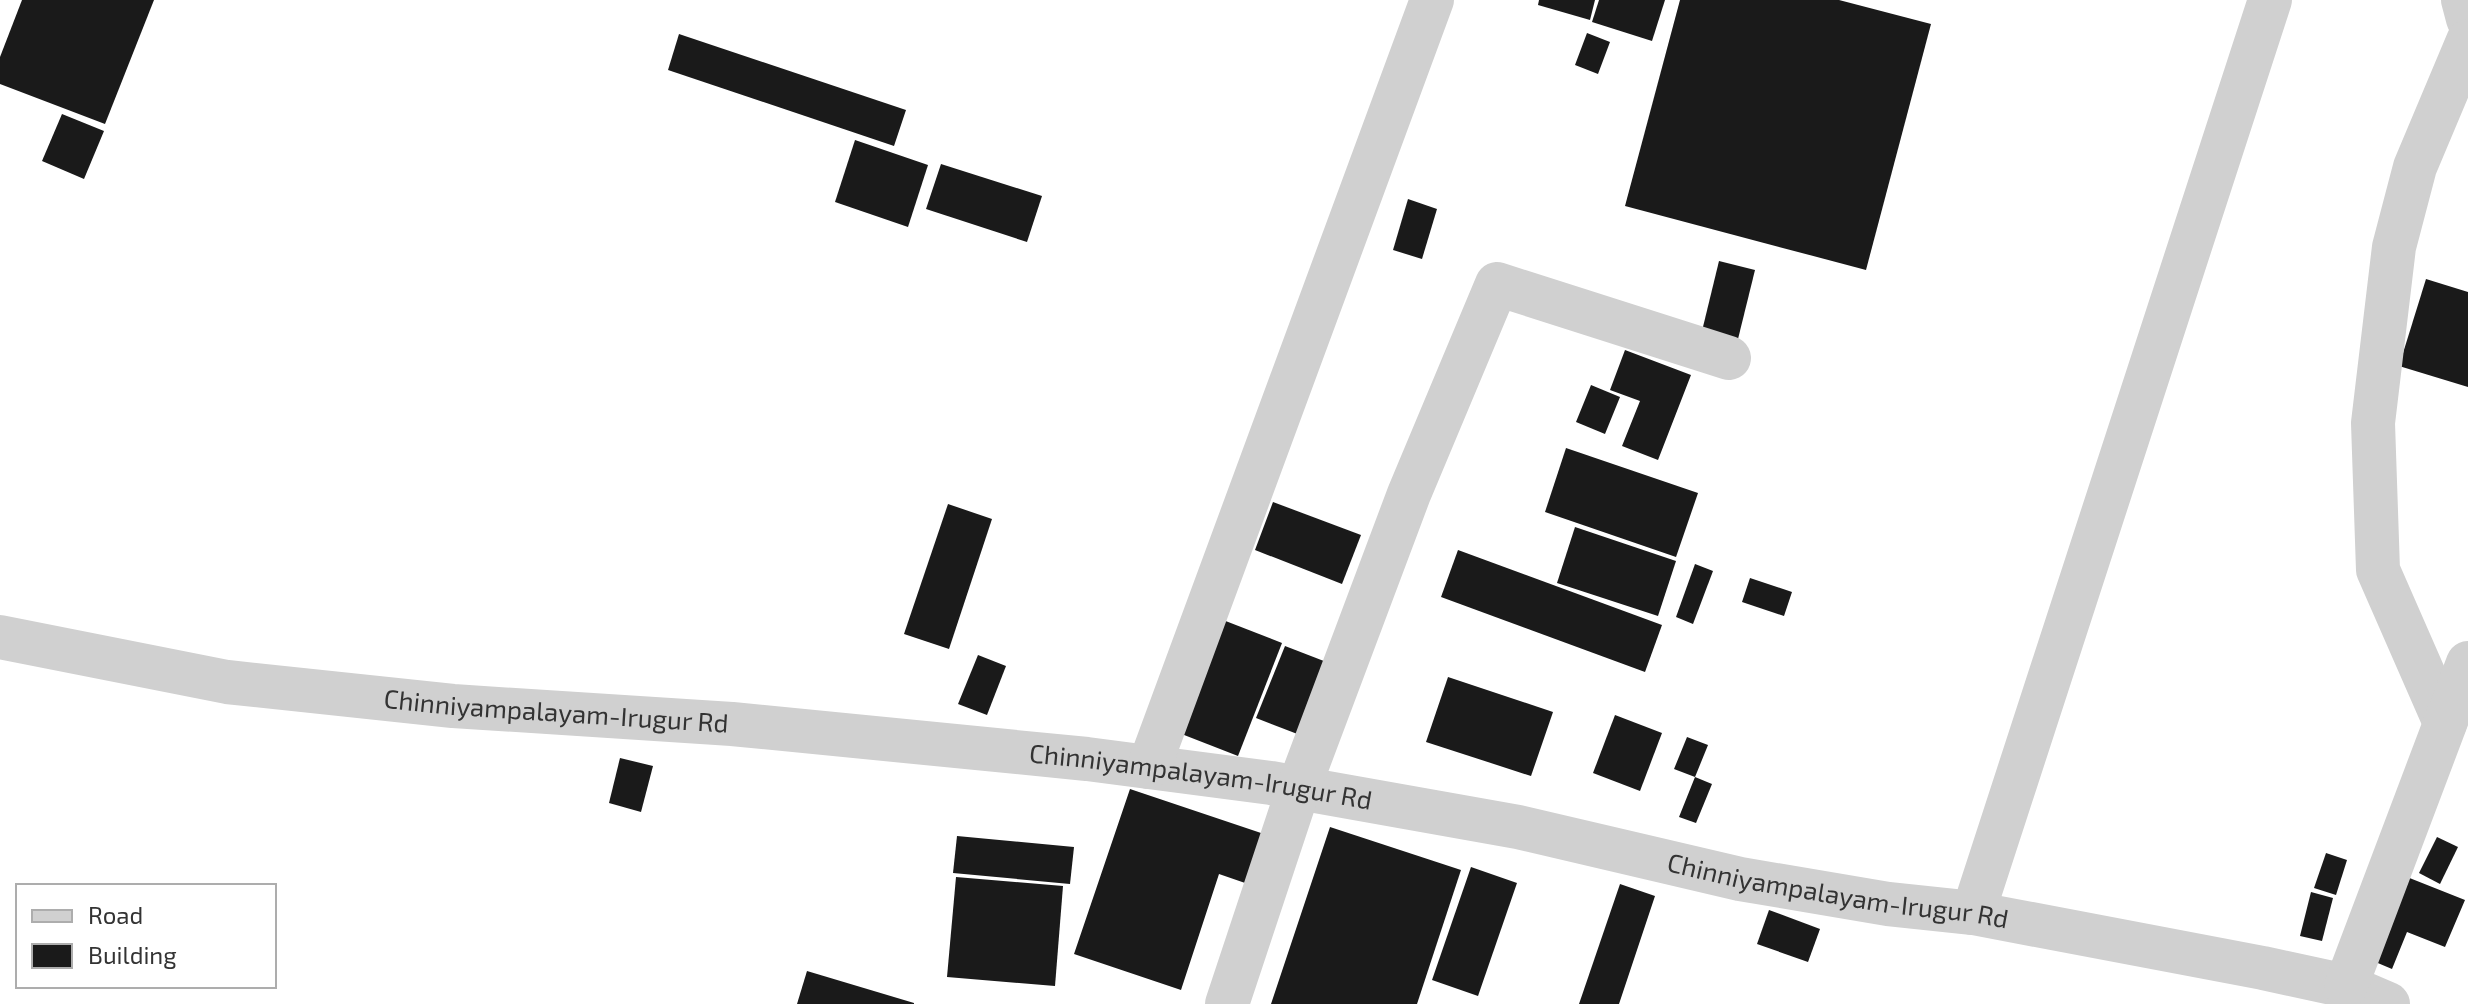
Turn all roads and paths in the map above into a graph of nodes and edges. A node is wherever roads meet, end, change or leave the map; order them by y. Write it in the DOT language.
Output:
graph roads {
  1 [pos="1432,0"];
  2 [pos="2270,0"];
  3 [pos="2463,0"];
  4 [pos="2468,19"];
  5 [pos="2468,41"];
  6 [pos="1729,358"];
  7 [pos="0,637"];
  8 [pos="2468,663"];
  9 [pos="2445,723"];
  10 [pos="1149,767"];
  11 [pos="1299,787"];
  12 [pos="1973,913"];
  13 [pos="2346,986"];
  14 [pos="1227,1004"];
  15 [pos="2388,1004"];
  1 -- 10 [label="street"];
  2 -- 12 [label="street"];
  3 -- 4 [label="street"];
  5 -- 9 [label="street"];
  6 -- 11 [label="street"];
  7 -- 10 [label="street, Chinniyampalayam-Irugur Rd"];
  8 -- 9 [label="street"];
  9 -- 13 [label="street"];
  10 -- 11 [label="street, Chinniyampalayam-Irugur Rd"];
  11 -- 12 [label="street, Chinniyampalayam-Irugur Rd"];
  11 -- 14 [label="street"];
  12 -- 13 [label="street, Chinniyampalayam-Irugur Rd"];
  13 -- 15 [label="street, Chinniyampalayam-Irugur Rd"];
}
